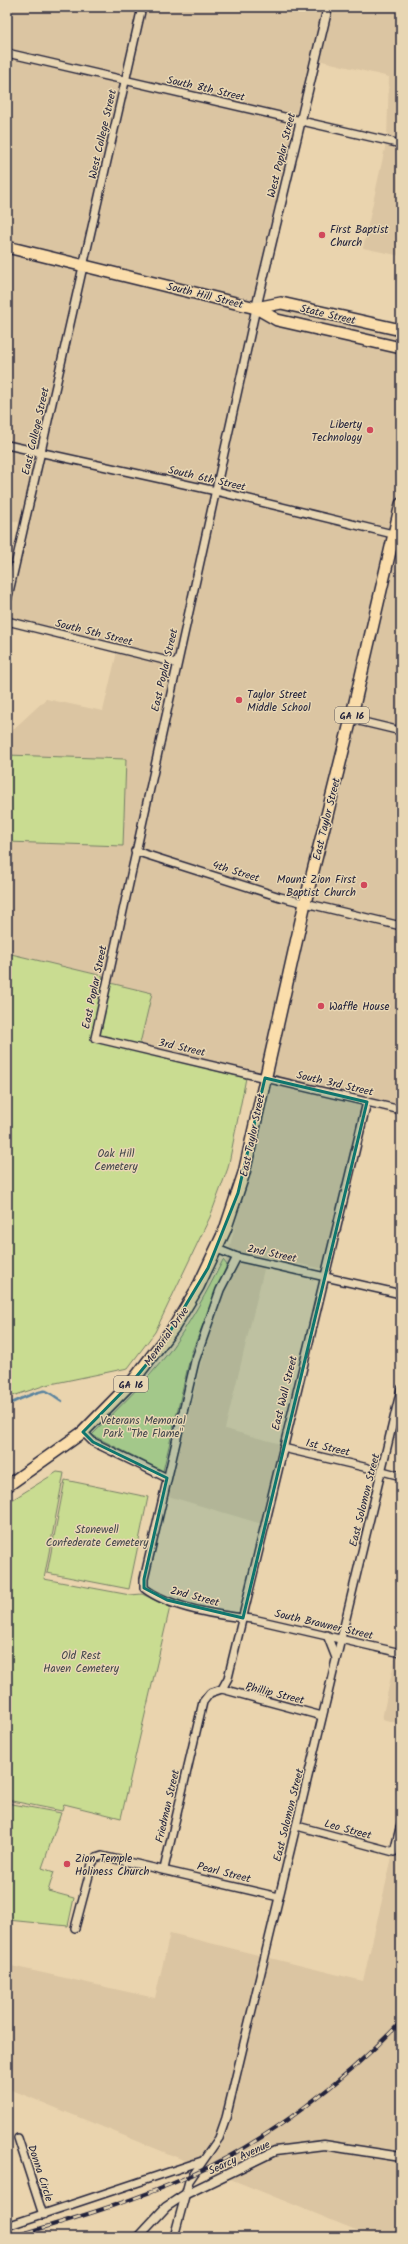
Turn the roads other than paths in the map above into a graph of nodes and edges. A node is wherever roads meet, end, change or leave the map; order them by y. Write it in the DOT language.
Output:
graph roads {
  1 [pos="142,7"];
  2 [pos="328,7"];
  3 [pos="7,52"];
  4 [pos="126,81"];
  5 [pos="301,121"];
  6 [pos="401,144"];
  7 [pos="7,247"];
  8 [pos="84,266"];
  9 [pos="256,308"];
  10 [pos="401,330"];
  11 [pos="401,348"];
  12 [pos="7,445"];
  13 [pos="42,453"];
  14 [pos="216,491"];
  15 [pos="401,504"];
  16 [pos="398,535"];
  17 [pos="7,601"];
  18 [pos="7,621"];
  19 [pos="176,663"];
  20 [pos="351,719"];
  21 [pos="401,731"];
  22 [pos="135,851"];
  23 [pos="305,903"];
  24 [pos="401,926"];
  25 [pos="95,1038"];
  26 [pos="264,1078"];
  27 [pos="367,1102"];
  28 [pos="401,1110"];
  29 [pos="217,1248"];
  30 [pos="237,1257"];
  31 [pos="324,1276"];
  32 [pos="401,1294"];
  33 [pos="401,1389"];
  34 [pos="83,1432"];
  35 [pos="283,1448"];
  36 [pos="368,1468"];
  37 [pos="382,1471"];
  38 [pos="401,1476"];
  39 [pos="168,1478"];
  40 [pos="7,1486"];
  41 [pos="243,1618"];
  42 [pos="327,1635"];
  43 [pos="341,1638"];
  44 [pos="401,1653"];
  45 [pos="336,1658"];
  46 [pos="222,1689"];
  47 [pos="322,1716"];
  48 [pos="401,1824"];
  49 [pos="297,1826"];
  50 [pos="164,1869"];
  51 [pos="279,1897"];
  52 [pos="75,1928"];
  53 [pos="18,2138"];
  54 [pos="401,2156"];
  55 [pos="203,2160"];
  56 [pos="184,2195"];
  57 [pos="43,2215"];
  58 [pos="7,2226"];
  59 [pos="138,2237"];
  60 [pos="174,2237"];
  1 -- 4 [label="street, West College Street"];
  2 -- 5 [label="street, West Poplar Street"];
  3 -- 4 [label="street, South 8th Street"];
  4 -- 5 [label="street, South 8th Street"];
  4 -- 8 [label="street, West College Street"];
  5 -- 6 [label="street, South 8th Street"];
  5 -- 9 [label="street, West Poplar Street"];
  7 -- 8 [label="main road, South Hill Street"];
  8 -- 9 [label="main road, South Hill Street"];
  8 -- 13 [label="street, East College Street"];
  9 -- 10 [label="main road, State Street"];
  9 -- 11 [label="main road, South Hill Street"];
  9 -- 14 [label="street, East Poplar Street"];
  12 -- 13 [label="street, South 6th Street"];
  13 -- 14 [label="street, South 6th Street"];
  13 -- 17 [label="street, East College Street"];
  14 -- 16 [label="street, South 6th Street"];
  14 -- 19 [label="street, East Poplar Street"];
  15 -- 16 [label="main road, East Taylor Street / GA 16"];
  16 -- 20 [label="main road, East Taylor Street / GA 16"];
  18 -- 19 [label="street, South 5th Street"];
  19 -- 22 [label="street, East Poplar Street"];
  20 -- 21 [label="street"];
  20 -- 23 [label="main road, East Taylor Street / GA 16"];
  22 -- 23 [label="street, 4th Street"];
  22 -- 25 [label="street, East Poplar Street"];
  23 -- 24 [label="street, 4th Street"];
  23 -- 26 [label="main road, East Taylor Street / GA 16"];
  25 -- 26 [label="street, 3rd Street"];
  26 -- 27 [label="street, South 3rd Street"];
  26 -- 29 [label="main road, East Taylor Street / GA 16"];
  27 -- 28 [label="street, South 3rd Street"];
  27 -- 31 [label="street, East Wall Street"];
  29 -- 30 [label="street, 2nd Street"];
  29 -- 34 [label="main road, Memorial Drive / GA 16"];
  30 -- 31 [label="street, 2nd Street"];
  30 -- 39 [label="street"];
  31 -- 32 [label="street, 2nd Street"];
  31 -- 35 [label="street, East Wall Street"];
  33 -- 37 [label="street, East Solomon Street"];
  34 -- 39 [label="street"];
  34 -- 40 [label="main road, Memorial Drive / GA 16"];
  35 -- 36 [label="street, 1st Street"];
  35 -- 41 [label="street, East Wall Street"];
  37 -- 38 [label="street"];
  37 -- 43 [label="street, East Solomon Street"];
  39 -- 41 [label="street, 2nd Street"];
  41 -- 42 [label="street, South Brawner Street"];
  41 -- 46 [label="street, East Wall Street"];
  42 -- 43 [label="street, South Brawner Street"];
  42 -- 45 [label="street"];
  43 -- 44 [label="street, South Brawner Street"];
  43 -- 45 [label="street, East Solomon Street"];
  45 -- 47 [label="street, East Solomon Street"];
  46 -- 47 [label="street, Phillip Street"];
  46 -- 50 [label="street, Friedman Street"];
  47 -- 49 [label="street, East Solomon Street"];
  48 -- 49 [label="street, Leo Street"];
  49 -- 51 [label="street, East Solomon Street"];
  50 -- 51 [label="street, Pearl Street"];
  50 -- 52 [label="street"];
  51 -- 55 [label="street, East Solomon Street"];
  53 -- 57 [label="street, Donna Circle"];
  54 -- 56 [label="street, Searcy Avenue"];
  55 -- 56 [label="street, East Solomon Street"];
  55 -- 57 [label="street, Searcy Avenue"];
  56 -- 59 [label="street, Searcy Avenue"];
  56 -- 60 [label="street, East Solomon Street"];
  57 -- 58 [label="street, Searcy Avenue"];
}
